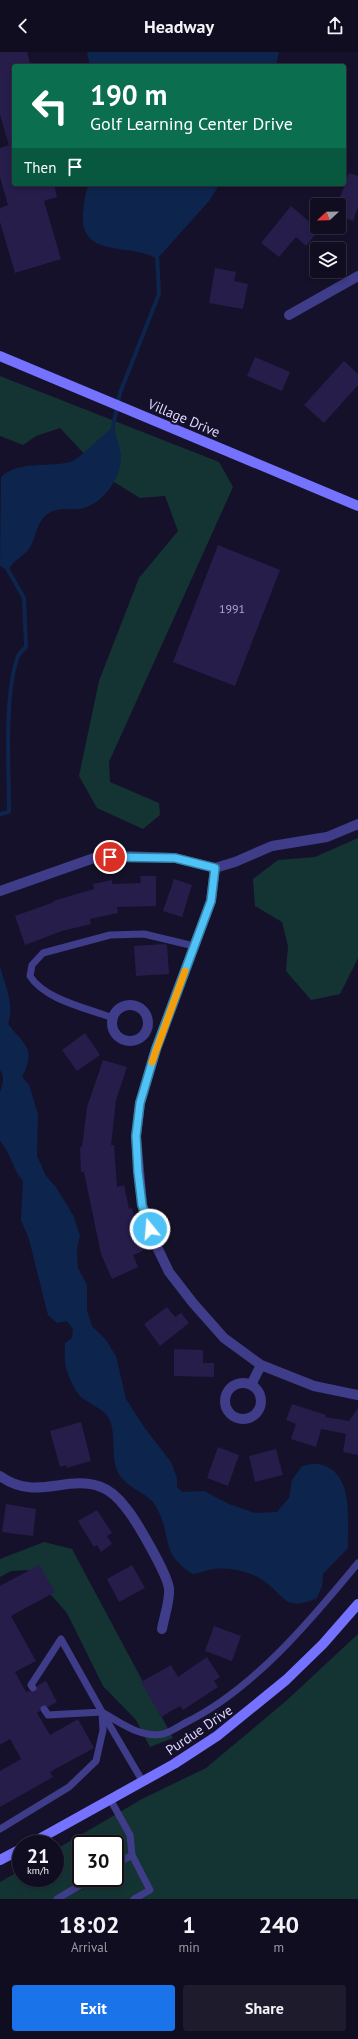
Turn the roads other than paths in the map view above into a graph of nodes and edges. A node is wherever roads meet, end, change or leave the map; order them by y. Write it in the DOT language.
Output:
graph roads {
  1 [pos="358,276"];
  2 [pos="289,315"];
  3 [pos="0,356"];
  4 [pos="358,506"];
  5 [pos="358,824"];
  6 [pos="215,868"];
  7 [pos="0,891"];
  8 [pos="194,946"];
  9 [pos="113,1018"];
  10 [pos="147,1031"];
  11 [pos="161,1035"];
  12 [pos="261,1365"];
  13 [pos="251,1385"];
  14 [pos="358,1395"];
  15 [pos="0,1476"];
  16 [pos="358,1563"];
  17 [pos="358,1604"];
  18 [pos="162,1628"];
  19 [pos="33,1688"];
  20 [pos="44,1709"];
  21 [pos="102,1712"];
  22 [pos="143,1782"];
  23 [pos="110,1799"];
  24 [pos="0,1829"];
  25 [pos="46,1835"];
  26 [pos="12,1854"];
  27 [pos="132,1855"];
  28 [pos="0,1860"];
  29 [pos="124,1860"];
  30 [pos="77,1887"];
  31 [pos="57,1899"];
  32 [pos="134,1899"];
  1 -- 2 [label="street"];
  3 -- 4 [label="street, Village Drive"];
  5 -- 6 [label="street"];
  6 -- 7 [label="street"];
  6 -- 8 [label="street"];
  8 -- 9 [label="lane"];
  8 -- 11 [label="street"];
  9 -- 10 [label="street"];
  9 -- 10 [label="street"];
  10 -- 11 [label="street"];
  11 -- 12 [label="street"];
  12 -- 13 [label="street"];
  12 -- 14 [label="street"];
  15 -- 18 [label="street"];
  16 -- 21 [label="lane"];
  17 -- 22 [label="street, Purdue Drive"];
  19 -- 21 [label="lane"];
  20 -- 21 [label="lane"];
  21 -- 22 [label="lane"];
  21 -- 24 [label="lane"];
  22 -- 23 [label="street, Purdue Drive"];
  23 -- 25 [label="street, Purdue Drive"];
  23 -- 27 [label="lane"];
  26 -- 28 [label="street"];
  27 -- 29 [label="lane"];
  27 -- 32 [label="lane"];
  30 -- 31 [label="lane"];
}
